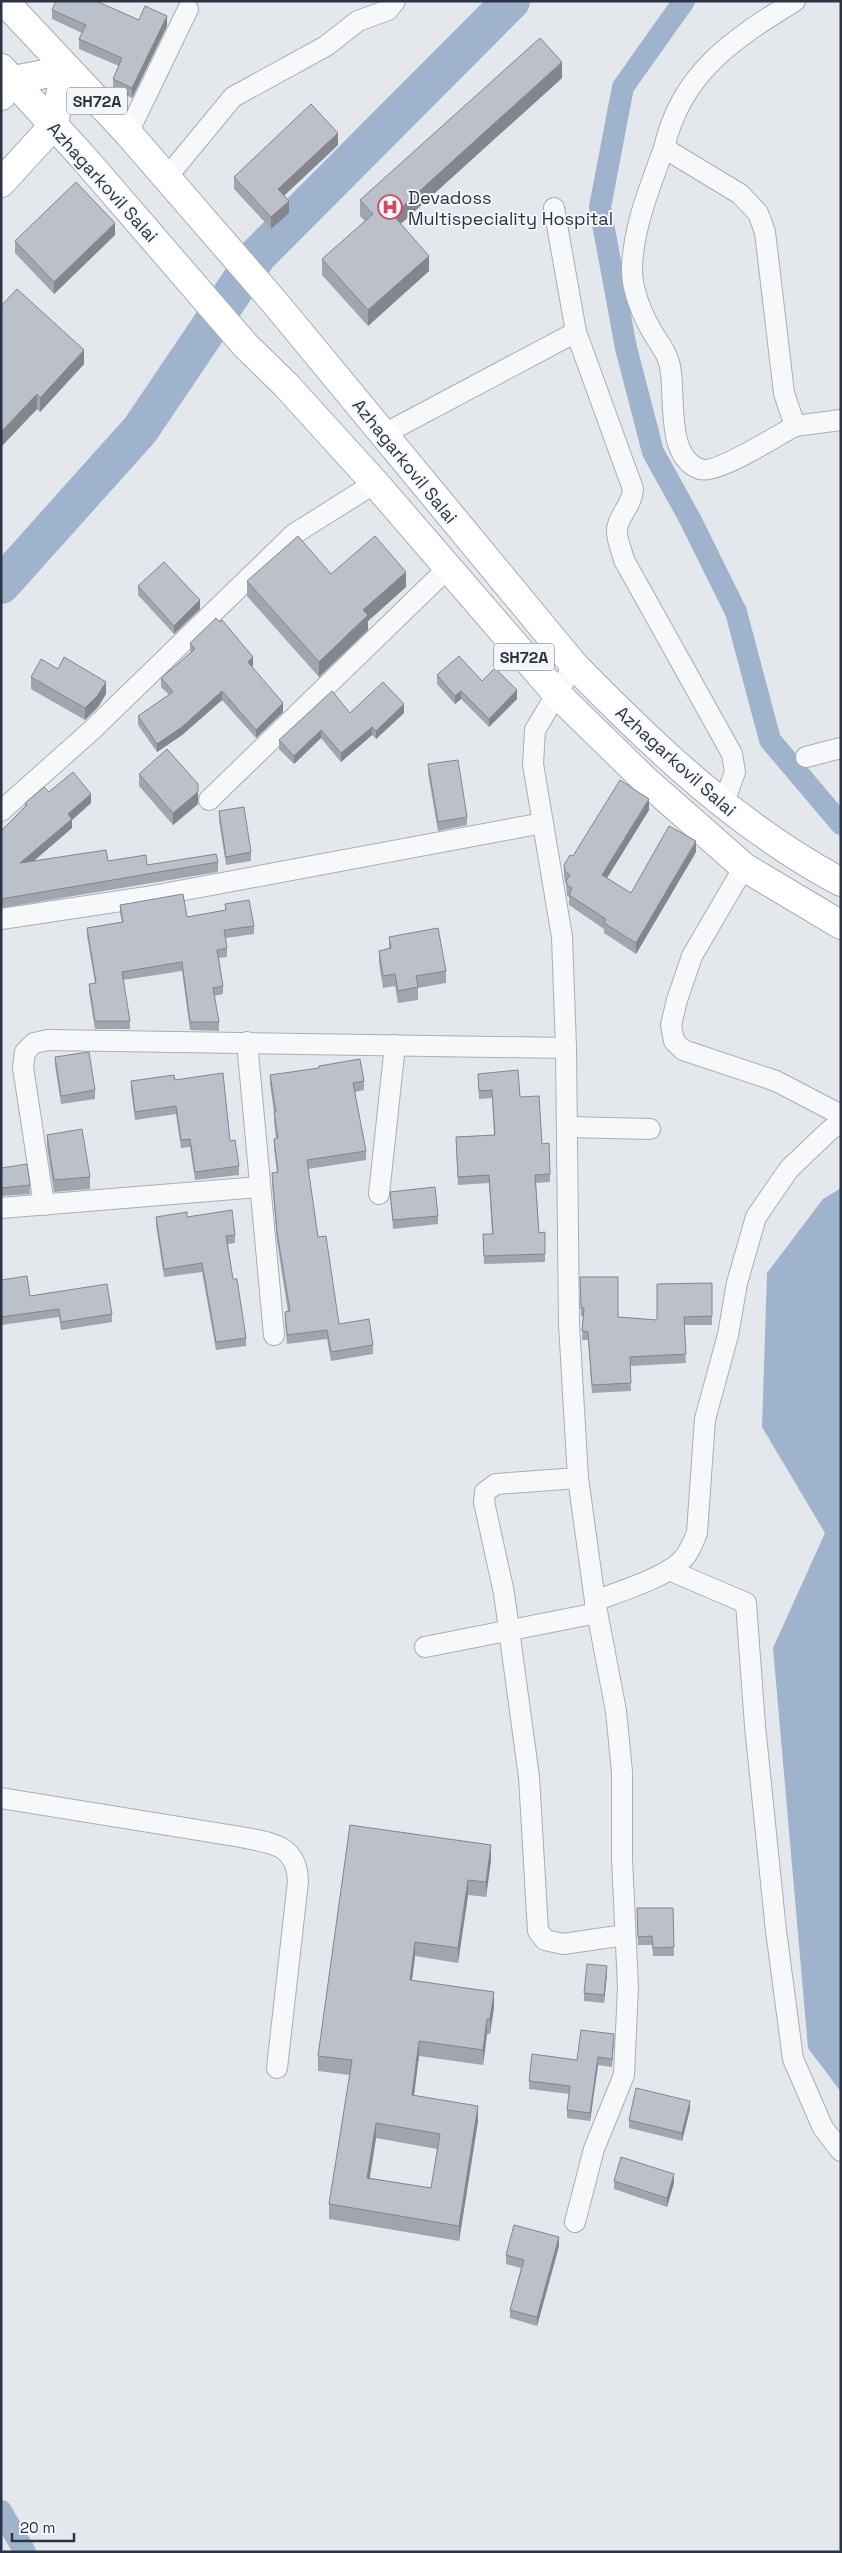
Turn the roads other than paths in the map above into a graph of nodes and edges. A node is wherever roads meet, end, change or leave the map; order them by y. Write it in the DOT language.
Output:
graph roads {
  1 [pos="4,1"];
  2 [pos="395,1"];
  3 [pos="795,1"];
  4 [pos="188,9"];
  5 [pos="66,70"];
  6 [pos="5,81"];
  7 [pos="53,126"];
  8 [pos="128,133"];
  9 [pos="664,148"];
  10 [pos="167,177"];
  11 [pos="1,183"];
  12 [pos="554,208"];
  13 [pos="576,332"];
  14 [pos="841,420"];
  15 [pos="795,426"];
  16 [pos="384,434"];
  17 [pos="375,482"];
  18 [pos="447,569"];
  19 [pos="574,666"];
  20 [pos="557,694"];
  21 [pos="841,748"];
  22 [pos="806,757"];
  23 [pos="209,800"];
  24 [pos="723,805"];
  25 [pos="1,811"];
  26 [pos="543,823"];
  27 [pos="744,867"];
  28 [pos="841,882"];
  29 [pos="1,919"];
  30 [pos="841,925"];
  31 [pos="247,1042"];
  32 [pos="395,1045"];
  33 [pos="566,1048"];
  34 [pos="841,1115"];
  35 [pos="841,1122"];
  36 [pos="566,1127"];
  37 [pos="650,1129"];
  38 [pos="260,1187"];
  39 [pos="379,1194"];
  40 [pos="44,1205"];
  41 [pos="1,1208"];
  42 [pos="274,1335"];
  43 [pos="578,1478"];
  44 [pos="670,1570"];
  45 [pos="596,1607"];
  46 [pos="509,1632"];
  47 [pos="425,1647"];
  48 [pos="1,1798"];
  49 [pos="625,1934"];
  50 [pos="278,2068"];
  51 [pos="841,2151"];
  52 [pos="576,2222"];
  1 -- 5 [label="main road, Azhagarkovil Salai / SH72A"];
  2 -- 10 [label="street"];
  3 -- 9 [label="street"];
  4 -- 8 [label="street"];
  5 -- 6 [label="main road"];
  5 -- 7 [label="main road"];
  5 -- 8 [label="main road, Azhagarkovil Salai / SH72A"];
  6 -- 7 [label="main road, Azhagarkovil Salai / SH72A"];
  7 -- 11 [label="main road"];
  7 -- 17 [label="main road, Azhagarkovil Salai / SH72A"];
  8 -- 10 [label="main road, Azhagarkovil Salai / SH72A"];
  9 -- 15 [label="street"];
  9 -- 15 [label="street"];
  10 -- 16 [label="main road, Azhagarkovil Salai / SH72A"];
  12 -- 13 [label="street"];
  13 -- 16 [label="street"];
  13 -- 24 [label="street"];
  14 -- 15 [label="street"];
  16 -- 19 [label="main road, Azhagarkovil Salai / SH72A"];
  17 -- 18 [label="main road, Azhagarkovil Salai / SH72A"];
  17 -- 25 [label="street"];
  18 -- 20 [label="main road, Azhagarkovil Salai / SH72A"];
  18 -- 23 [label="street"];
  19 -- 20 [label="street"];
  19 -- 24 [label="main road, Azhagarkovil Salai / SH72A"];
  20 -- 26 [label="street"];
  20 -- 27 [label="main road, Azhagarkovil Salai / SH72A"];
  21 -- 22 [label="street"];
  24 -- 28 [label="main road, Azhagarkovil Salai / SH72A"];
  26 -- 29 [label="street"];
  26 -- 33 [label="street"];
  27 -- 30 [label="main road, Azhagarkovil Salai / SH72A"];
  27 -- 34 [label="street"];
  31 -- 32 [label="street"];
  31 -- 38 [label="street"];
  31 -- 40 [label="street"];
  32 -- 33 [label="street"];
  32 -- 39 [label="street"];
  33 -- 36 [label="street"];
  35 -- 44 [label="street"];
  36 -- 37 [label="street"];
  36 -- 43 [label="street"];
  38 -- 40 [label="street"];
  38 -- 42 [label="street"];
  40 -- 41 [label="street"];
  43 -- 45 [label="street"];
  43 -- 46 [label="street"];
  44 -- 45 [label="street"];
  44 -- 51 [label="street"];
  45 -- 46 [label="street"];
  45 -- 49 [label="street"];
  46 -- 47 [label="street"];
  46 -- 49 [label="street"];
  48 -- 50 [label="street"];
  49 -- 52 [label="street"];
}
